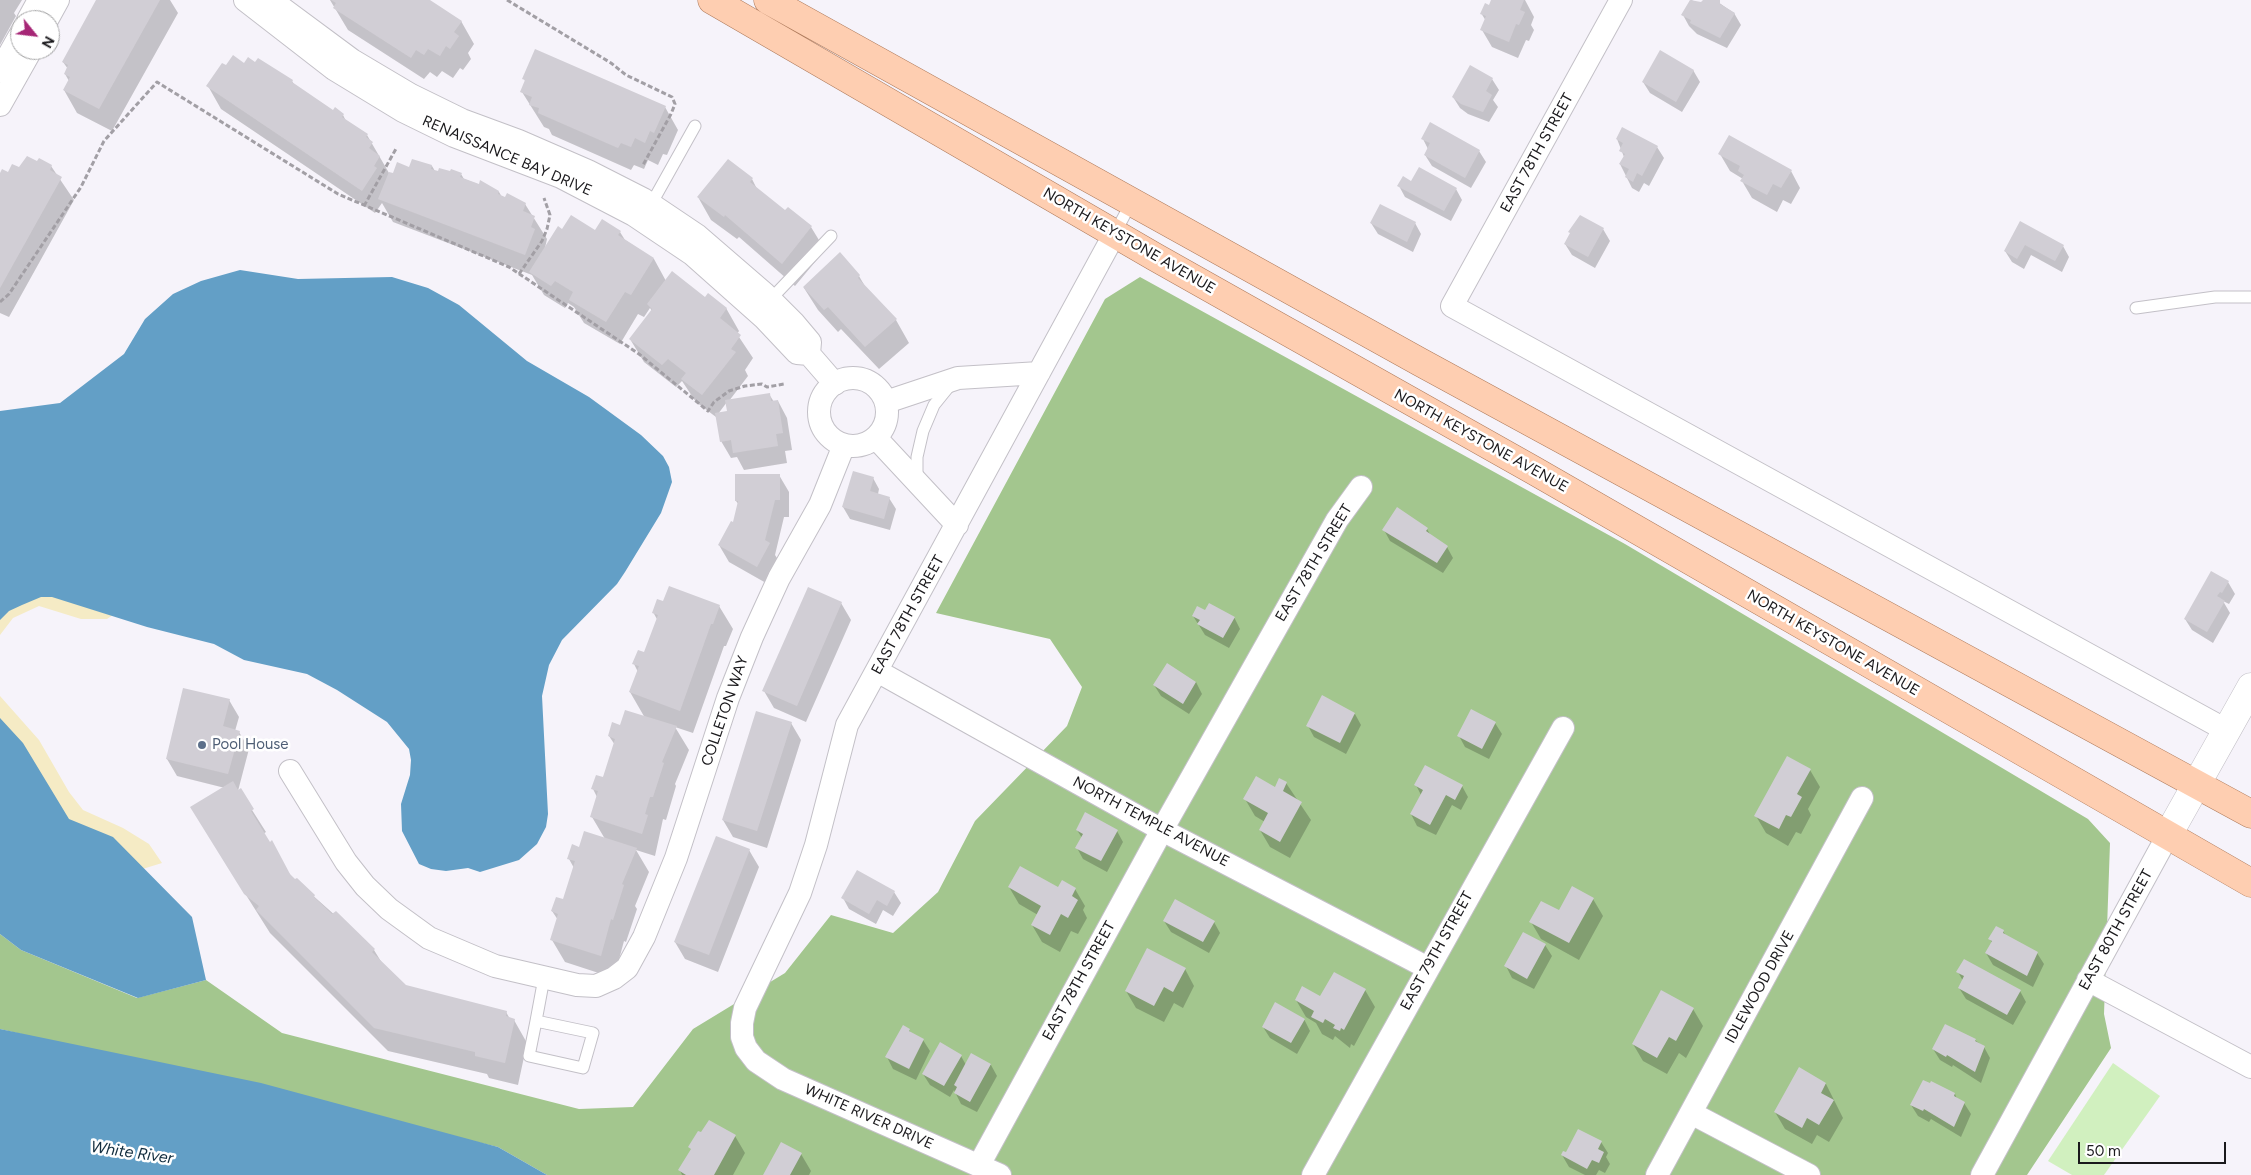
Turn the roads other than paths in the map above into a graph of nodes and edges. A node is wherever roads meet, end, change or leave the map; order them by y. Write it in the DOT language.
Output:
graph roads {
  1 [pos="245,0"];
  2 [pos="271,0"];
  3 [pos="712,0"];
  4 [pos="768,0"];
  5 [pos="1621,0"];
  6 [pos="10,53"];
  7 [pos="25,60"];
  8 [pos="0,71"];
  9 [pos="0,106"];
  10 [pos="695,126"];
  11 [pos="1131,203"];
  12 [pos="646,212"];
  13 [pos="1115,233"];
  14 [pos="832,236"];
  15 [pos="2251,297"];
  16 [pos="764,306"];
  17 [pos="2136,308"];
  18 [pos="1039,373"];
  19 [pos="956,380"];
  20 [pos="835,384"];
  21 [pos="886,402"];
  22 [pos="876,438"];
  23 [pos="844,445"];
  24 [pos="918,485"];
  25 [pos="1361,487"];
  26 [pos="957,525"];
  27 [pos="877,671"];
  28 [pos="2251,687"];
  29 [pos="1562,728"];
  30 [pos="2226,730"];
  31 [pos="290,770"];
  32 [pos="2196,784"];
  33 [pos="1862,798"];
  34 [pos="2251,814"];
  35 [pos="1162,830"];
  36 [pos="2168,835"];
  37 [pos="2251,883"];
  38 [pos="1428,968"];
  39 [pos="544,978"];
  40 [pos="2088,980"];
  41 [pos="536,1021"];
  42 [pos="746,1048"];
  43 [pos="2251,1067"];
  44 [pos="1691,1113"];
  45 [pos="979,1165"];
  46 [pos="1000,1175"];
  47 [pos="1313,1175"];
  48 [pos="1657,1175"];
  49 [pos="1809,1175"];
  50 [pos="1982,1175"];
  1 -- 12 [label="street, RENAISSANCE BAY DRIVE"];
  2 -- 12 [label="street, RENAISSANCE BAY DRIVE"];
  3 -- 13 [label="main road, NORTH KEYSTONE AVENUE"];
  4 -- 11 [label="main road"];
  5 -- 30 [label="street, EAST 78TH STREET"];
  6 -- 8 [label="street"];
  7 -- 9 [label="street"];
  10 -- 12 [label="lane"];
  11 -- 13 [label="lane, EAST 78TH STREET"];
  11 -- 32 [label="main road"];
  12 -- 16 [label="street, RENAISSANCE BAY DRIVE"];
  13 -- 18 [label="street, EAST 78TH STREET"];
  13 -- 36 [label="main road, NORTH KEYSTONE AVENUE"];
  14 -- 16 [label="lane"];
  15 -- 17 [label="lane"];
  16 -- 20 [label="street, RENAISSANCE BAY DRIVE"];
  18 -- 19 [label="street"];
  18 -- 26 [label="street, EAST 78TH STREET"];
  19 -- 21 [label="street"];
  19 -- 24 [label="lane"];
  20 -- 21 [label="street"];
  20 -- 23 [label="street"];
  21 -- 22 [label="street"];
  22 -- 23 [label="street"];
  22 -- 24 [label="street"];
  23 -- 39 [label="street, COLLETON WAY"];
  24 -- 26 [label="street"];
  25 -- 35 [label="street, EAST 78TH STREET"];
  26 -- 27 [label="street, EAST 78TH STREET"];
  27 -- 35 [label="street, NORTH TEMPLE AVENUE"];
  27 -- 42 [label="street, EAST 78TH STREET"];
  28 -- 30 [label="street, EAST 80TH STREET"];
  29 -- 38 [label="street, EAST 79TH STREET"];
  30 -- 32 [label="street, EAST 80TH STREET"];
  31 -- 39 [label="street"];
  32 -- 34 [label="main road"];
  32 -- 36 [label="street, EAST 80TH STREET"];
  33 -- 44 [label="street, IDLEWOOD DRIVE"];
  35 -- 38 [label="street, NORTH TEMPLE AVENUE"];
  35 -- 45 [label="street, EAST 78TH STREET"];
  36 -- 37 [label="main road, NORTH KEYSTONE AVENUE"];
  36 -- 40 [label="street, EAST 80TH STREET"];
  38 -- 47 [label="street, EAST 79TH STREET"];
  39 -- 41 [label="lane"];
  40 -- 43 [label="street"];
  40 -- 50 [label="street, EAST 80TH STREET"];
  41 -- 41 [label="lane"];
  42 -- 45 [label="street, WHITE RIVER DRIVE"];
  44 -- 48 [label="street, IDLEWOOD DRIVE"];
  44 -- 49 [label="street"];
  45 -- 46 [label="street, WHITE RIVER DRIVE"];
}
